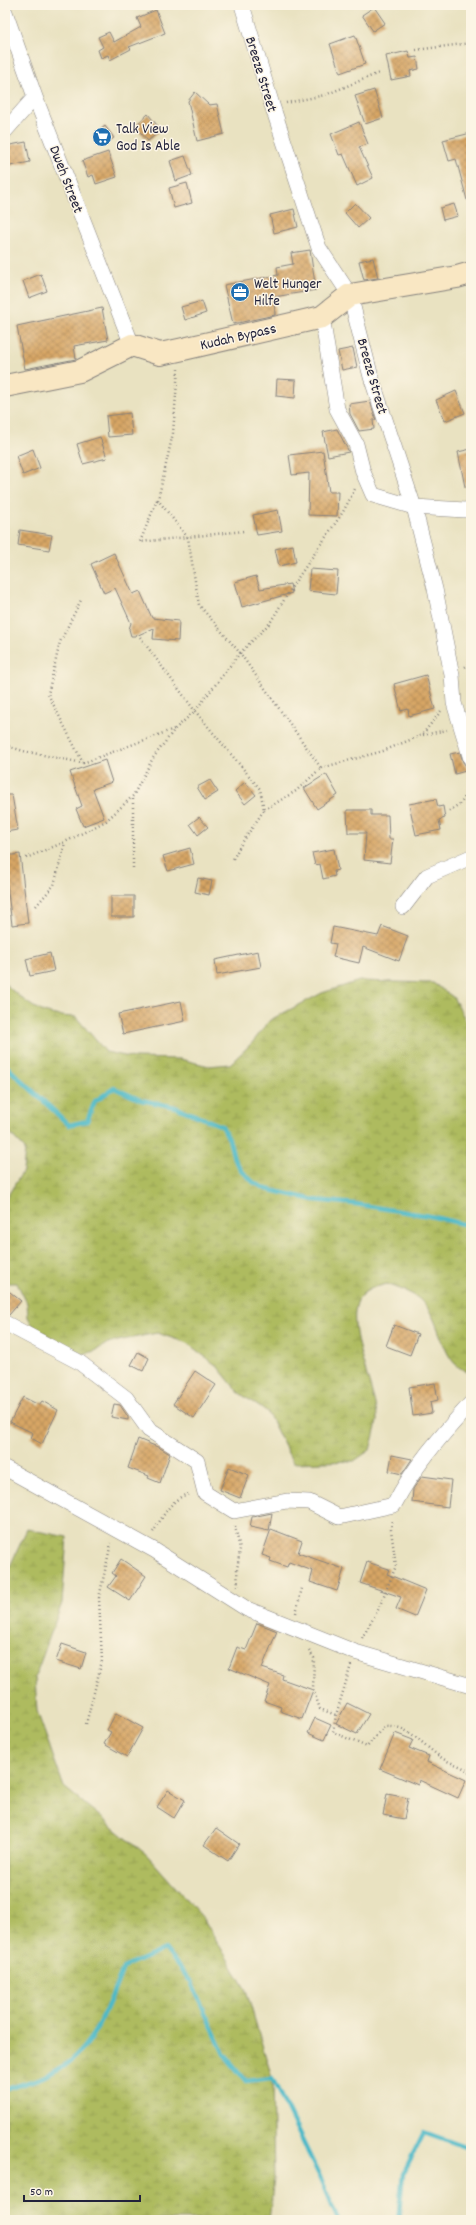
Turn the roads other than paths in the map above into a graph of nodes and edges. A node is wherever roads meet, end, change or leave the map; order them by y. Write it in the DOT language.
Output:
graph roads {
  1 [pos="242,5"];
  2 [pos="5,12"];
  3 [pos="35,97"];
  4 [pos="5,130"];
  5 [pos="471,273"];
  6 [pos="350,295"];
  7 [pos="322,317"];
  8 [pos="132,345"];
  9 [pos="5,386"];
  10 [pos="414,507"];
  11 [pos="471,509"];
  12 [pos="471,759"];
  13 [pos="471,857"];
  14 [pos="403,907"];
  15 [pos="5,1323"];
  16 [pos="471,1404"];
  17 [pos="5,1468"];
  18 [pos="471,1686"];
  1 -- 6 [label="street, Breeze Street"];
  2 -- 3 [label="street, Dweh Street"];
  3 -- 4 [label="street"];
  3 -- 8 [label="street, Dweh Street"];
  5 -- 6 [label="street, Kudah Bypass"];
  6 -- 7 [label="street, Kudah Bypass"];
  6 -- 10 [label="street, Breeze Street"];
  7 -- 8 [label="street, Kudah Bypass"];
  7 -- 10 [label="street"];
  8 -- 9 [label="street"];
  10 -- 11 [label="street"];
  10 -- 12 [label="street, Breeze Street"];
  13 -- 14 [label="street"];
  15 -- 16 [label="street"];
  17 -- 18 [label="street"];
}
